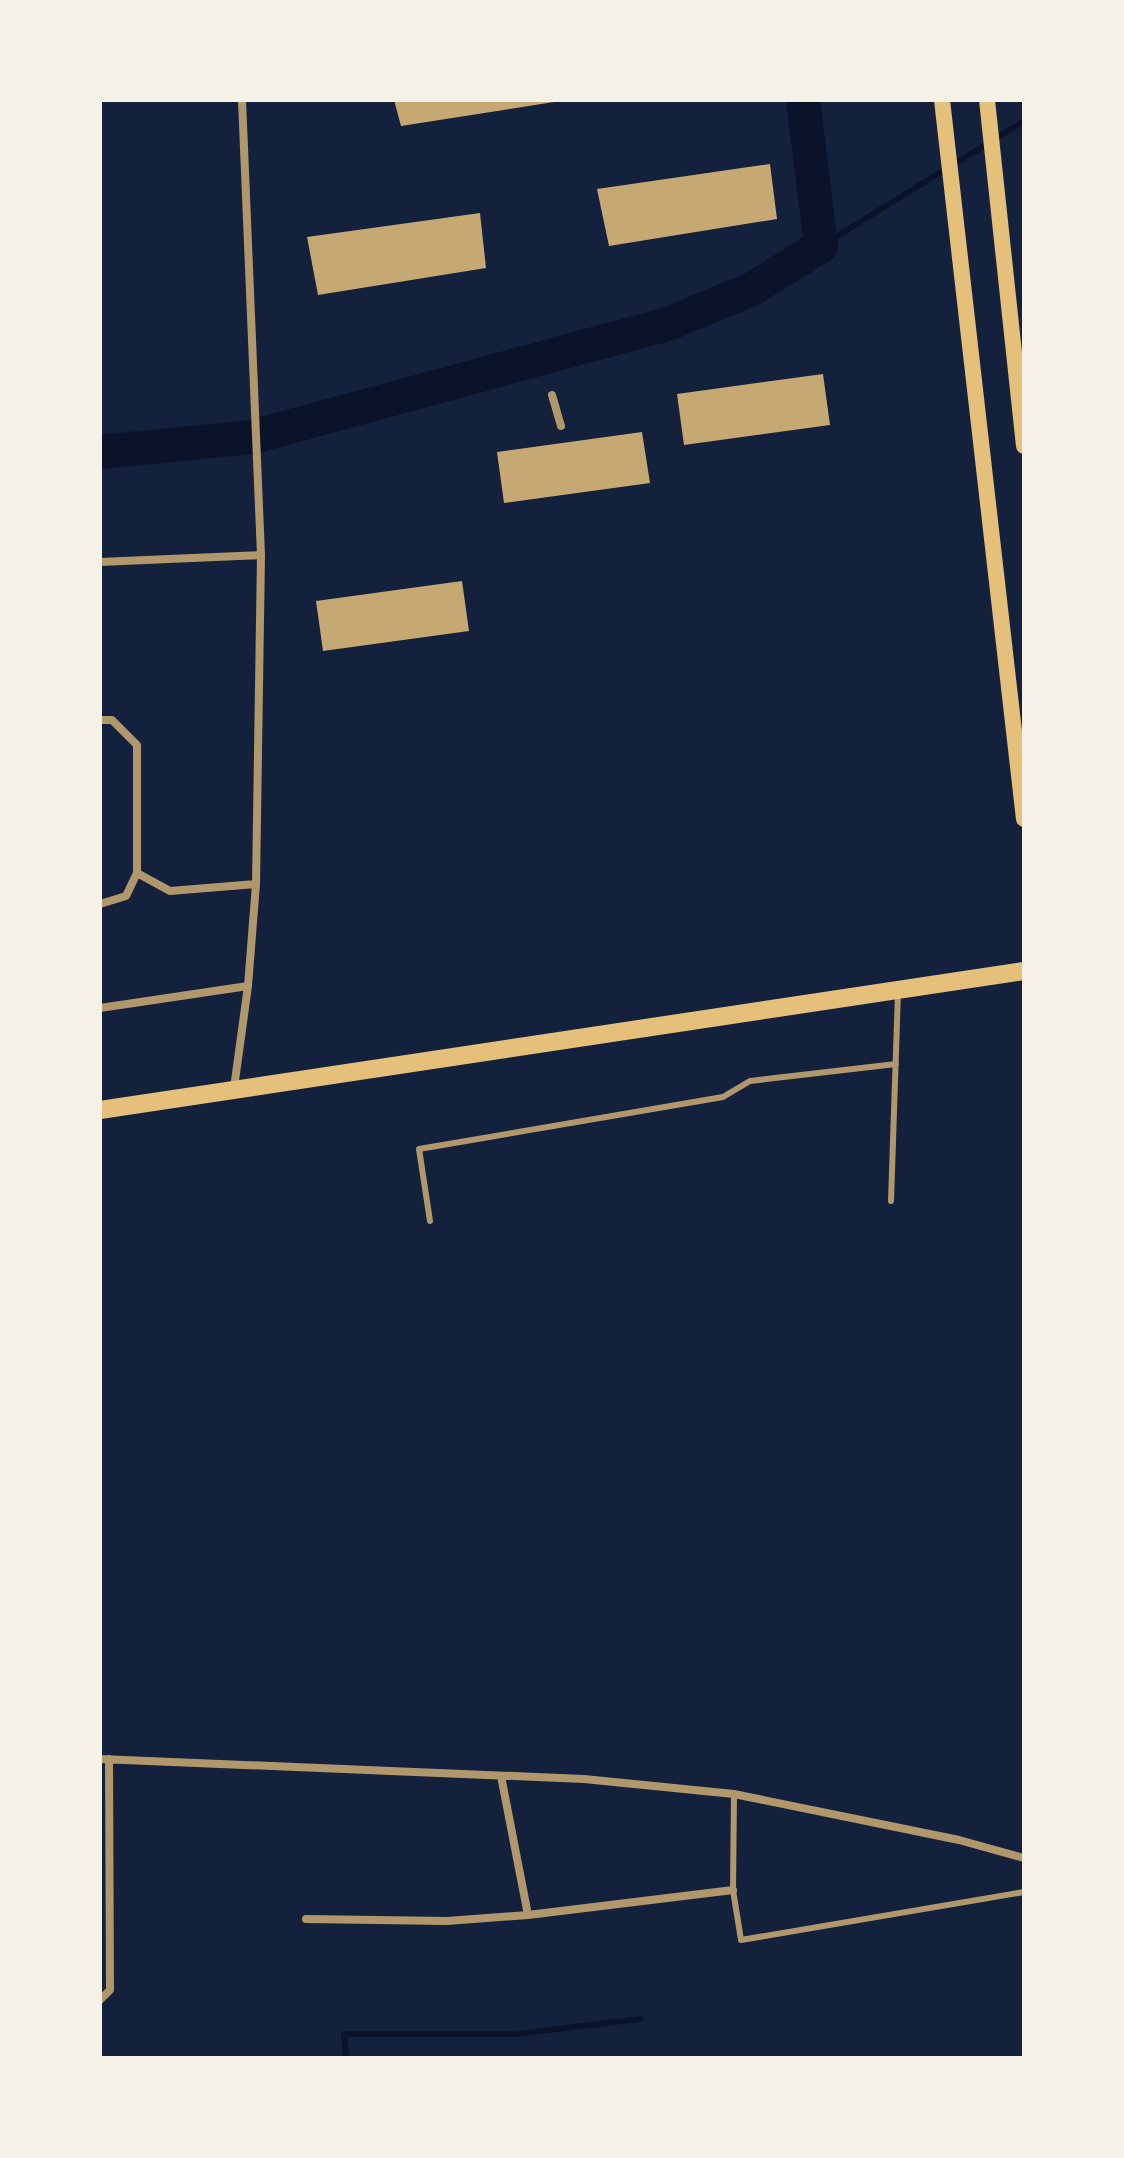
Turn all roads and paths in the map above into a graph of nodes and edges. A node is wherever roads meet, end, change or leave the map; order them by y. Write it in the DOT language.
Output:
graph roads {
  1 [pos="242,100"];
  2 [pos="942,100"];
  3 [pos="987,100"];
  4 [pos="552,395"];
  5 [pos="561,426"];
  6 [pos="1024,446"];
  7 [pos="261,555"];
  8 [pos="100,562"];
  9 [pos="100,720"];
  10 [pos="1024,819"];
  11 [pos="137,873"];
  12 [pos="256,884"];
  13 [pos="100,904"];
  14 [pos="1024,961"];
  15 [pos="1024,971"];
  16 [pos="248,986"];
  17 [pos="898,989"];
  18 [pos="100,1008"];
  19 [pos="896,1064"];
  20 [pos="234,1084"];
  21 [pos="100,1099"];
  22 [pos="100,1110"];
  23 [pos="891,1201"];
  24 [pos="430,1221"];
  25 [pos="104,1759"];
  26 [pos="501,1776"];
  27 [pos="734,1794"];
  28 [pos="1024,1858"];
  29 [pos="733,1890"];
  30 [pos="1024,1892"];
  31 [pos="528,1915"];
  32 [pos="306,1919"];
  33 [pos="100,2000"];
  1 -- 7 [label="street"];
  2 -- 10 [label="main road"];
  3 -- 6 [label="main road"];
  4 -- 5 [label="street"];
  7 -- 8 [label="street"];
  7 -- 12 [label="street"];
  9 -- 11 [label="street"];
  11 -- 12 [label="street"];
  11 -- 13 [label="street"];
  12 -- 16 [label="street"];
  14 -- 20 [label="main road"];
  15 -- 17 [label="main road"];
  16 -- 18 [label="street"];
  16 -- 20 [label="street"];
  17 -- 19 [label="lane"];
  17 -- 20 [label="main road"];
  19 -- 23 [label="lane"];
  19 -- 24 [label="lane"];
  20 -- 21 [label="main road"];
  20 -- 22 [label="main road"];
  25 -- 26 [label="street"];
  25 -- 33 [label="street"];
  26 -- 27 [label="street"];
  26 -- 31 [label="street"];
  27 -- 28 [label="street"];
  27 -- 29 [label="lane"];
  29 -- 30 [label="lane"];
  29 -- 31 [label="street"];
  31 -- 32 [label="street"];
}
